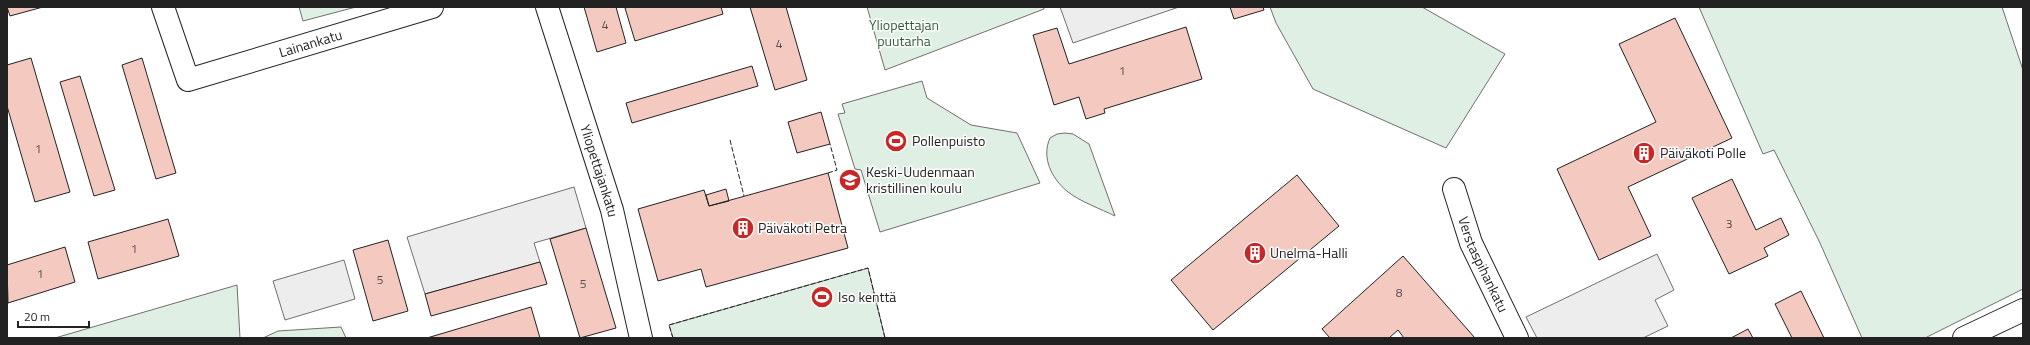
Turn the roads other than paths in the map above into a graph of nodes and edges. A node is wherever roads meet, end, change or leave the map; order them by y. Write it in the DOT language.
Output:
graph roads {
  1 [pos="163,7"];
  2 [pos="432,7"];
  3 [pos="548,7"];
  4 [pos="1454,189"];
  5 [pos="2023,310"];
  6 [pos="641,338"];
  7 [pos="1517,338"];
  8 [pos="1964,338"];
  1 -- 2 [label="street, Lainankatu"];
  3 -- 6 [label="street, Yliopettajankatu"];
  4 -- 7 [label="street, Verstaspihankatu"];
  5 -- 8 [label="street"];
}
